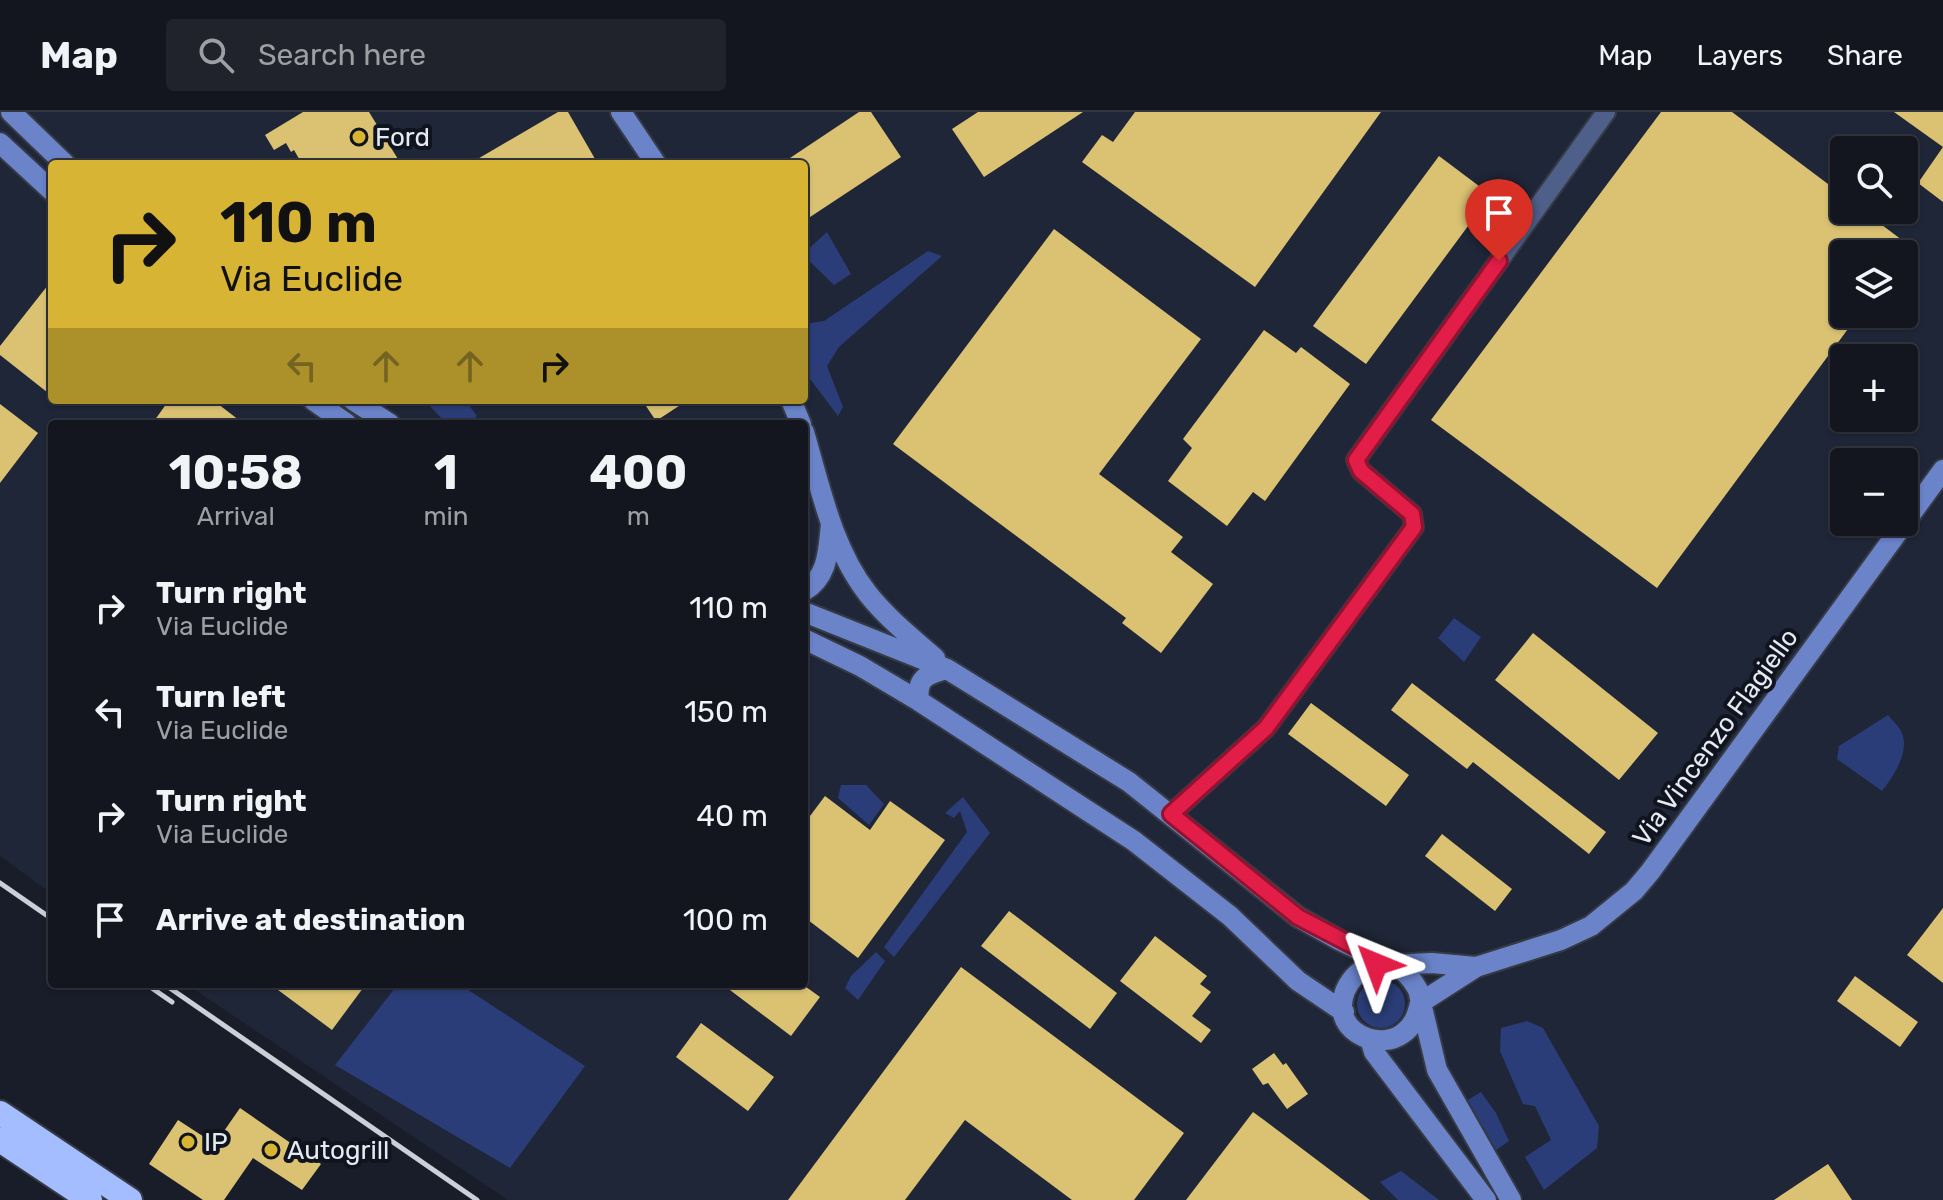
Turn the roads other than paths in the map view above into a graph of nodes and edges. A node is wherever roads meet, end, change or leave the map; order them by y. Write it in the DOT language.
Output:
graph roads {
  1 [pos="11,112"];
  2 [pos="621,112"];
  3 [pos="1606,112"];
  4 [pos="0,143"];
  5 [pos="61,160"];
  6 [pos="653,160"];
  7 [pos="48,187"];
  8 [pos="319,404"];
  9 [pos="359,404"];
  10 [pos="341,420"];
  11 [pos="384,420"];
  12 [pos="808,446"];
  13 [pos="1943,470"];
  14 [pos="831,524"];
  15 [pos="808,588"];
  16 [pos="808,614"];
  17 [pos="808,641"];
  18 [pos="947,669"];
  19 [pos="919,701"];
  20 [pos="1171,814"];
  21 [pos="1390,965"];
  22 [pos="1476,967"];
  23 [pos="1420,1003"];
  24 [pos="1344,1012"];
  25 [pos="1370,1039"];
  26 [pos="0,1113"];
  27 [pos="0,1140"];
  28 [pos="90,1200"];
  29 [pos="130,1200"];
  30 [pos="1486,1200"];
  31 [pos="1511,1200"];
  1 -- 5 [label="main road"];
  2 -- 6 [label="main road"];
  3 -- 20 [label="street"];
  4 -- 7 [label="main road"];
  8 -- 10 [label="main road"];
  9 -- 11 [label="main road"];
  12 -- 14 [label="main road"];
  13 -- 22 [label="main road, Via Vincenzo Flagiello"];
  14 -- 15 [label="main road"];
  14 -- 18 [label="main road"];
  16 -- 18 [label="main road"];
  17 -- 19 [label="main road"];
  18 -- 19 [label="main road"];
  18 -- 20 [label="main road"];
  19 -- 24 [label="main road"];
  20 -- 21 [label="main road"];
  21 -- 22 [label="main road, Via Vincenzo Flagiello"];
  21 -- 23 [label="main road"];
  21 -- 24 [label="main road"];
  22 -- 23 [label="main road, Via Vincenzo Flagiello"];
  23 -- 25 [label="main road"];
  23 -- 31 [label="main road"];
  24 -- 25 [label="main road"];
  25 -- 30 [label="main road"];
  26 -- 29 [label="highway"];
  27 -- 28 [label="highway"];
}
